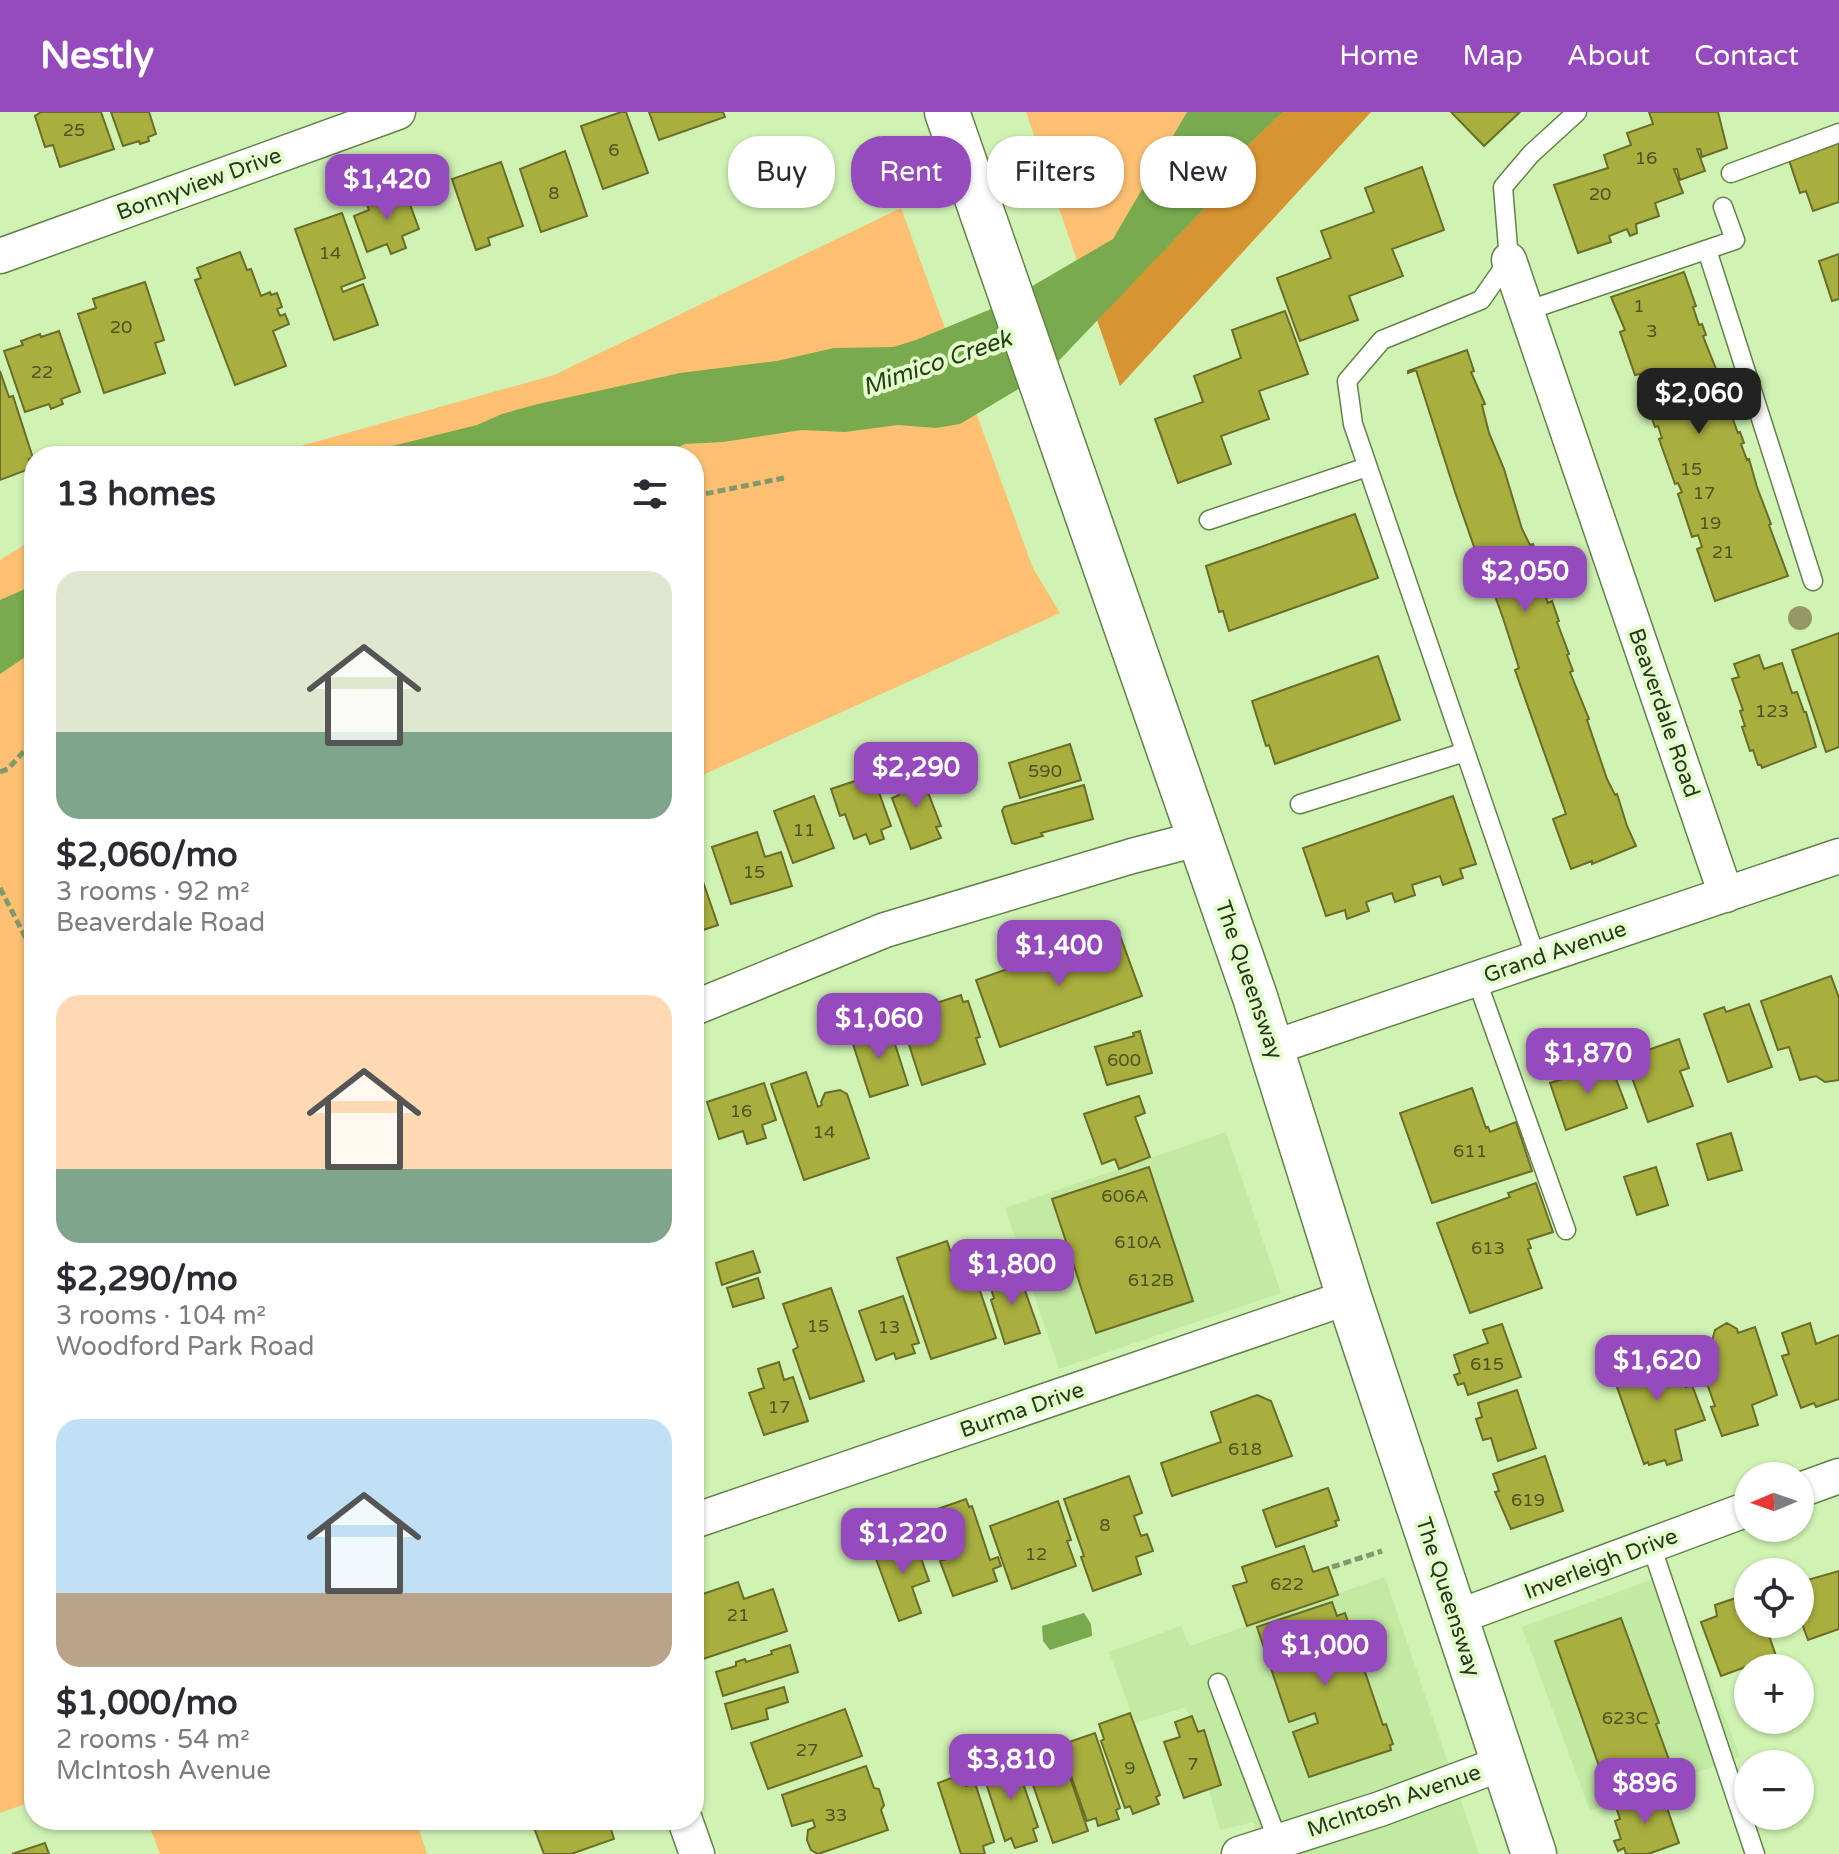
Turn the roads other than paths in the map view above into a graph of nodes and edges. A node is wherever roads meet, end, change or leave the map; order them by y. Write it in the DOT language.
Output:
graph roads {
  1 [pos="398,112"];
  2 [pos="947,112"];
  3 [pos="1577,112"];
  4 [pos="1839,133"];
  5 [pos="1731,173"];
  6 [pos="1723,207"];
  7 [pos="3,250"];
  8 [pos="1707,250"];
  9 [pos="1509,260"];
  10 [pos="1526,311"];
  11 [pos="1367,467"];
  12 [pos="1209,520"];
  13 [pos="1813,581"];
  14 [pos="1465,752"];
  15 [pos="1300,804"];
  16 [pos="1201,838"];
  17 [pos="1839,856"];
  18 [pos="1726,895"];
  19 [pos="1536,958"];
  20 [pos="1476,978"];
  21 [pos="704,1004"];
  22 [pos="1272,1048"];
  23 [pos="1566,1230"];
  24 [pos="1349,1297"];
  25 [pos="1839,1476"];
  26 [pos="1814,1485"];
  27 [pos="1734,1514"];
  28 [pos="704,1518"];
  29 [pos="1651,1545"];
  30 [pos="1455,1618"];
  31 [pos="1218,1683"];
  32 [pos="1503,1763"];
  33 [pos="689,1830"];
  34 [pos="1281,1847"];
  35 [pos="697,1854"];
  36 [pos="1239,1854"];
  37 [pos="1534,1854"];
  38 [pos="1755,1854"];
  1 -- 7 [label="street, Bonnyview Drive"];
  2 -- 16 [label="main road, The Queensway"];
  3 -- 9 [label="lane"];
  4 -- 5 [label="lane"];
  6 -- 8 [label="lane"];
  8 -- 10 [label="lane"];
  8 -- 13 [label="lane"];
  9 -- 10 [label="street, Beaverdale Road"];
  9 -- 11 [label="lane"];
  10 -- 18 [label="street, Beaverdale Road"];
  11 -- 12 [label="lane"];
  11 -- 14 [label="lane"];
  14 -- 15 [label="lane"];
  14 -- 19 [label="lane"];
  16 -- 21 [label="street"];
  16 -- 22 [label="main road, The Queensway"];
  17 -- 18 [label="street, Grand Avenue"];
  18 -- 19 [label="street, Grand Avenue"];
  19 -- 20 [label="street, Grand Avenue"];
  20 -- 22 [label="street, Grand Avenue"];
  20 -- 23 [label="lane"];
  22 -- 24 [label="main road, The Queensway"];
  24 -- 28 [label="street, Burma Drive"];
  24 -- 30 [label="main road, The Queensway"];
  25 -- 26 [label="street"];
  27 -- 29 [label="street, Inverleigh Drive"];
  29 -- 30 [label="street, Inverleigh Drive"];
  29 -- 38 [label="lane"];
  30 -- 32 [label="main road, The Queensway"];
  31 -- 34 [label="lane"];
  32 -- 34 [label="street, McIntosh Avenue"];
  32 -- 37 [label="main road, The Queensway"];
  33 -- 35 [label="street"];
  34 -- 36 [label="street, McIntosh Avenue"];
}
